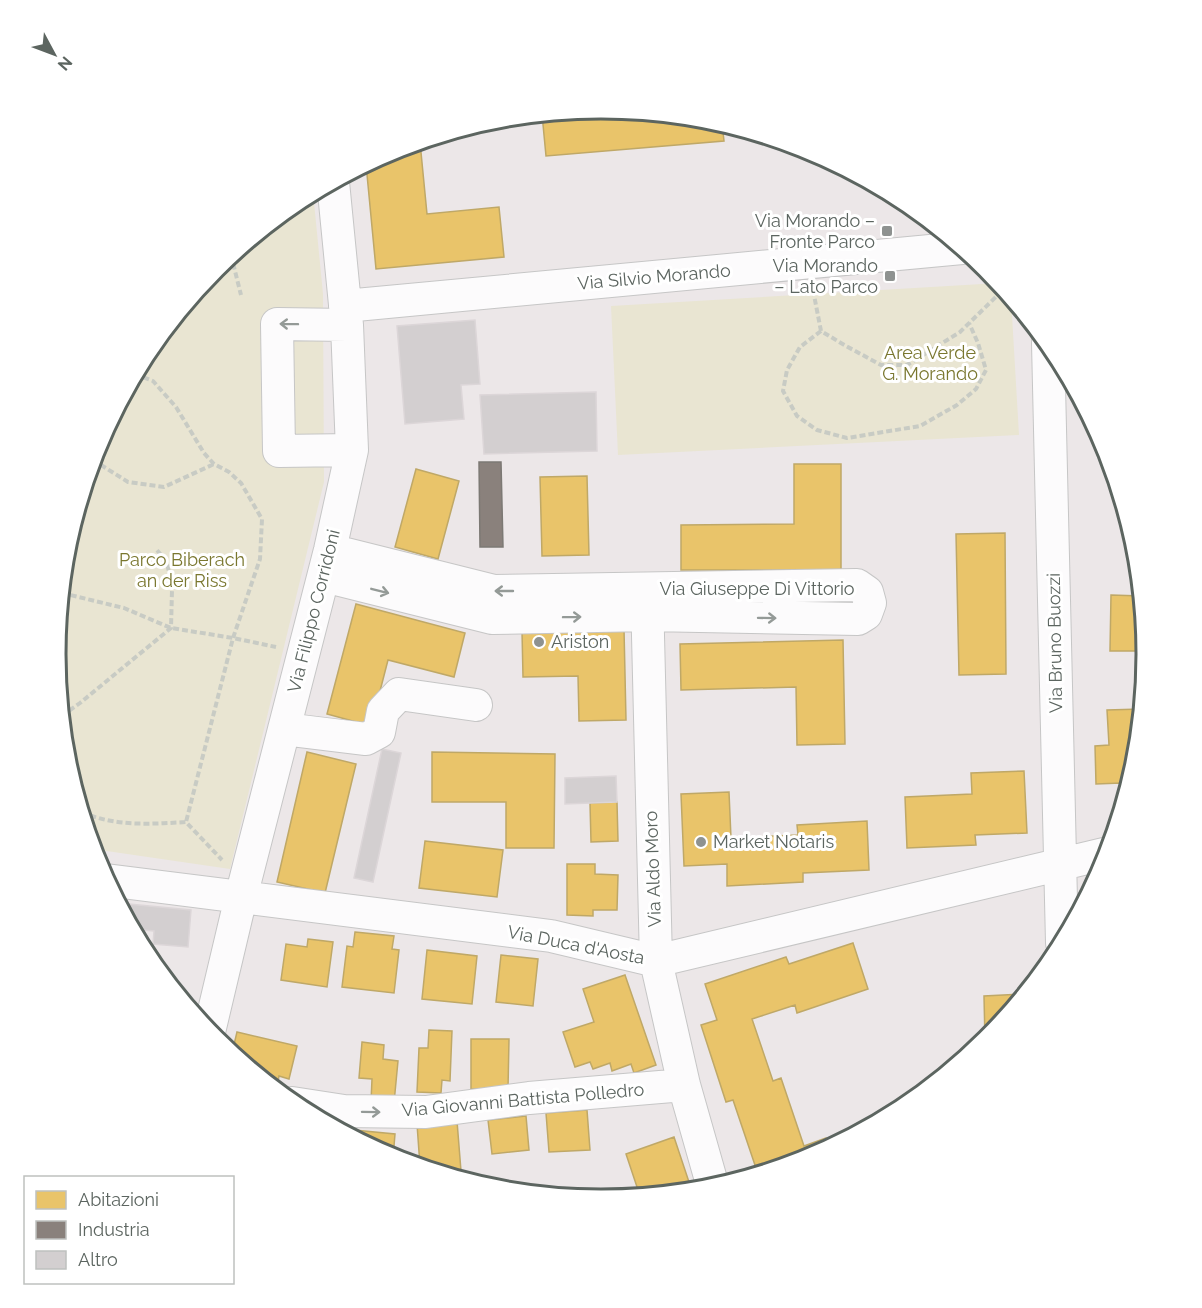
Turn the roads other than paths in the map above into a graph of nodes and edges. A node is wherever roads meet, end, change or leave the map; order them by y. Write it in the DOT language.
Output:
graph roads {
  1 [pos="334,191"];
  2 [pos="950,249"];
  3 [pos="346,316"];
  4 [pos="1048,361"];
  5 [pos="352,450"];
  6 [pos="327,563"];
  7 [pos="648,602"];
  8 [pos="476,705"];
  9 [pos="284,729"];
  10 [pos="1096,856"];
  11 [pos="1060,864"];
  12 [pos="116,879"];
  13 [pos="244,885"];
  14 [pos="1062,926"];
  15 [pos="656,961"];
  16 [pos="212,1020"];
  17 [pos="684,1085"];
  18 [pos="316,1107"];
  19 [pos="710,1178"];
  1 -- 3 [label="street, Via Filippo Corridoni"];
  2 -- 3 [label="street, Via Silvio Morando"];
  3 -- 5 [label="street, Via Filippo Corridoni"];
  3 -- 5 [label="street, Via Silvio Morando, one-way"];
  4 -- 11 [label="street, Via Bruno Buozzi"];
  5 -- 6 [label="street, Via Filippo Corridoni"];
  6 -- 7 [label="street, Via Giuseppe Di Vittorio"];
  6 -- 9 [label="street, Via Filippo Corridoni"];
  7 -- 7 [label="street, Via Giuseppe Di Vittorio, one-way"];
  7 -- 15 [label="street, Via Aldo Moro"];
  8 -- 9 [label="street"];
  9 -- 13 [label="street, Via Filippo Corridoni"];
  10 -- 11 [label="street, Via Duca d'Aosta"];
  11 -- 14 [label="street, Via Bruno Buozzi"];
  11 -- 15 [label="street, Via Duca d'Aosta"];
  12 -- 13 [label="street, Via Duca d'Aosta"];
  13 -- 15 [label="street, Via Duca d'Aosta"];
  13 -- 16 [label="street, Via Filippo Corridoni"];
  15 -- 17 [label="street, Via Aldo Moro"];
  18 -- 17 [label="street, Via Giovanni Battista Polledro, one-way"];
  17 -- 19 [label="street, Via Aldo Moro"];
}
